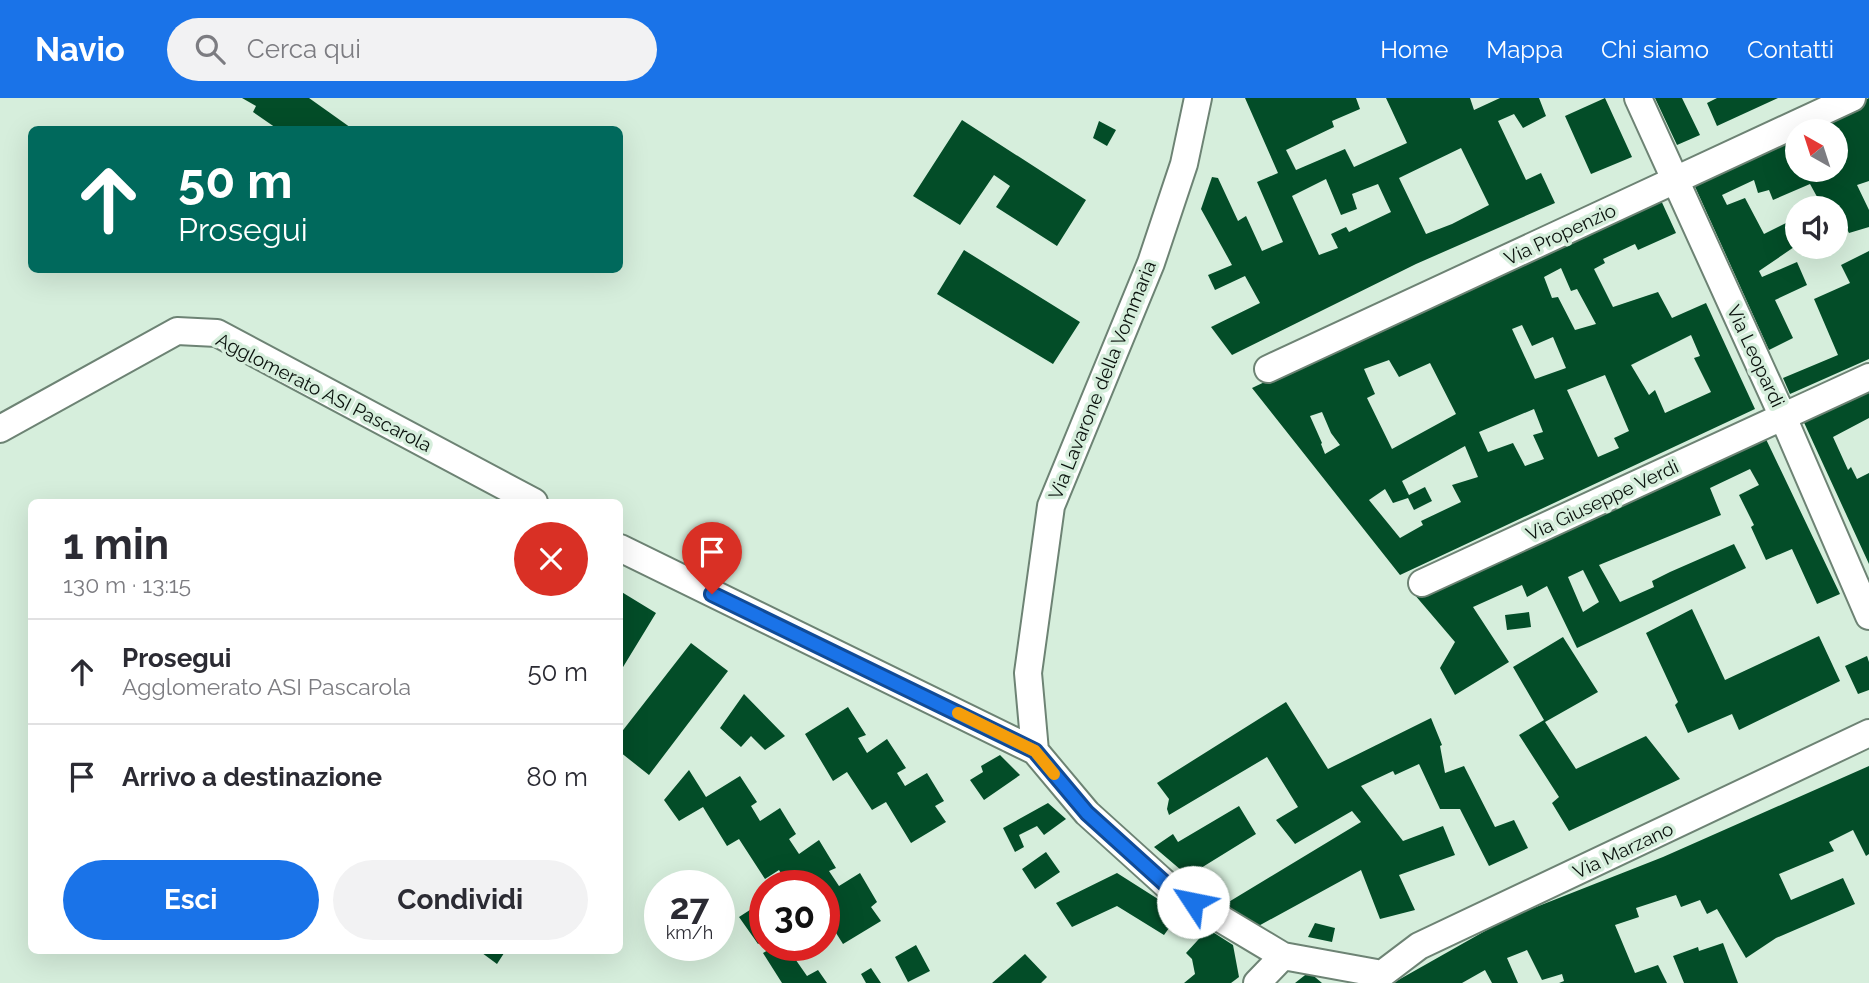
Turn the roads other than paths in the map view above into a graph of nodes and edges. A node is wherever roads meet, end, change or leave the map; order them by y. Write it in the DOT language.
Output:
graph roads {
  1 [pos="1198,98"];
  2 [pos="1638,98"];
  3 [pos="1852,98"];
  4 [pos="1676,181"];
  5 [pos="1268,369"];
  6 [pos="1869,377"];
  7 [pos="1783,417"];
  8 [pos="0,429"];
  9 [pos="528,499"];
  10 [pos="623,549"];
  11 [pos="1422,583"];
  12 [pos="1869,616"];
  13 [pos="1869,733"];
  14 [pos="1035,751"];
  15 [pos="1283,956"];
  16 [pos="1383,979"];
  17 [pos="1257,983"];
  1 -- 14 [label="street, Via Lavarone della Vommaria"];
  2 -- 4 [label="street, Via Leopardi"];
  3 -- 4 [label="street, Via Propenzio"];
  4 -- 5 [label="street, Via Propenzio"];
  4 -- 7 [label="street, Via Leopardi"];
  6 -- 7 [label="street, Via Giuseppe Verdi"];
  7 -- 11 [label="street, Via Giuseppe Verdi"];
  7 -- 12 [label="street, Via Leopardi"];
  8 -- 9 [label="street, Agglomerato ASI Pascarola"];
  10 -- 14 [label="street"];
  13 -- 16 [label="street, Via Marzano"];
  14 -- 15 [label="street"];
  15 -- 16 [label="street"];
  15 -- 17 [label="street"];
}
